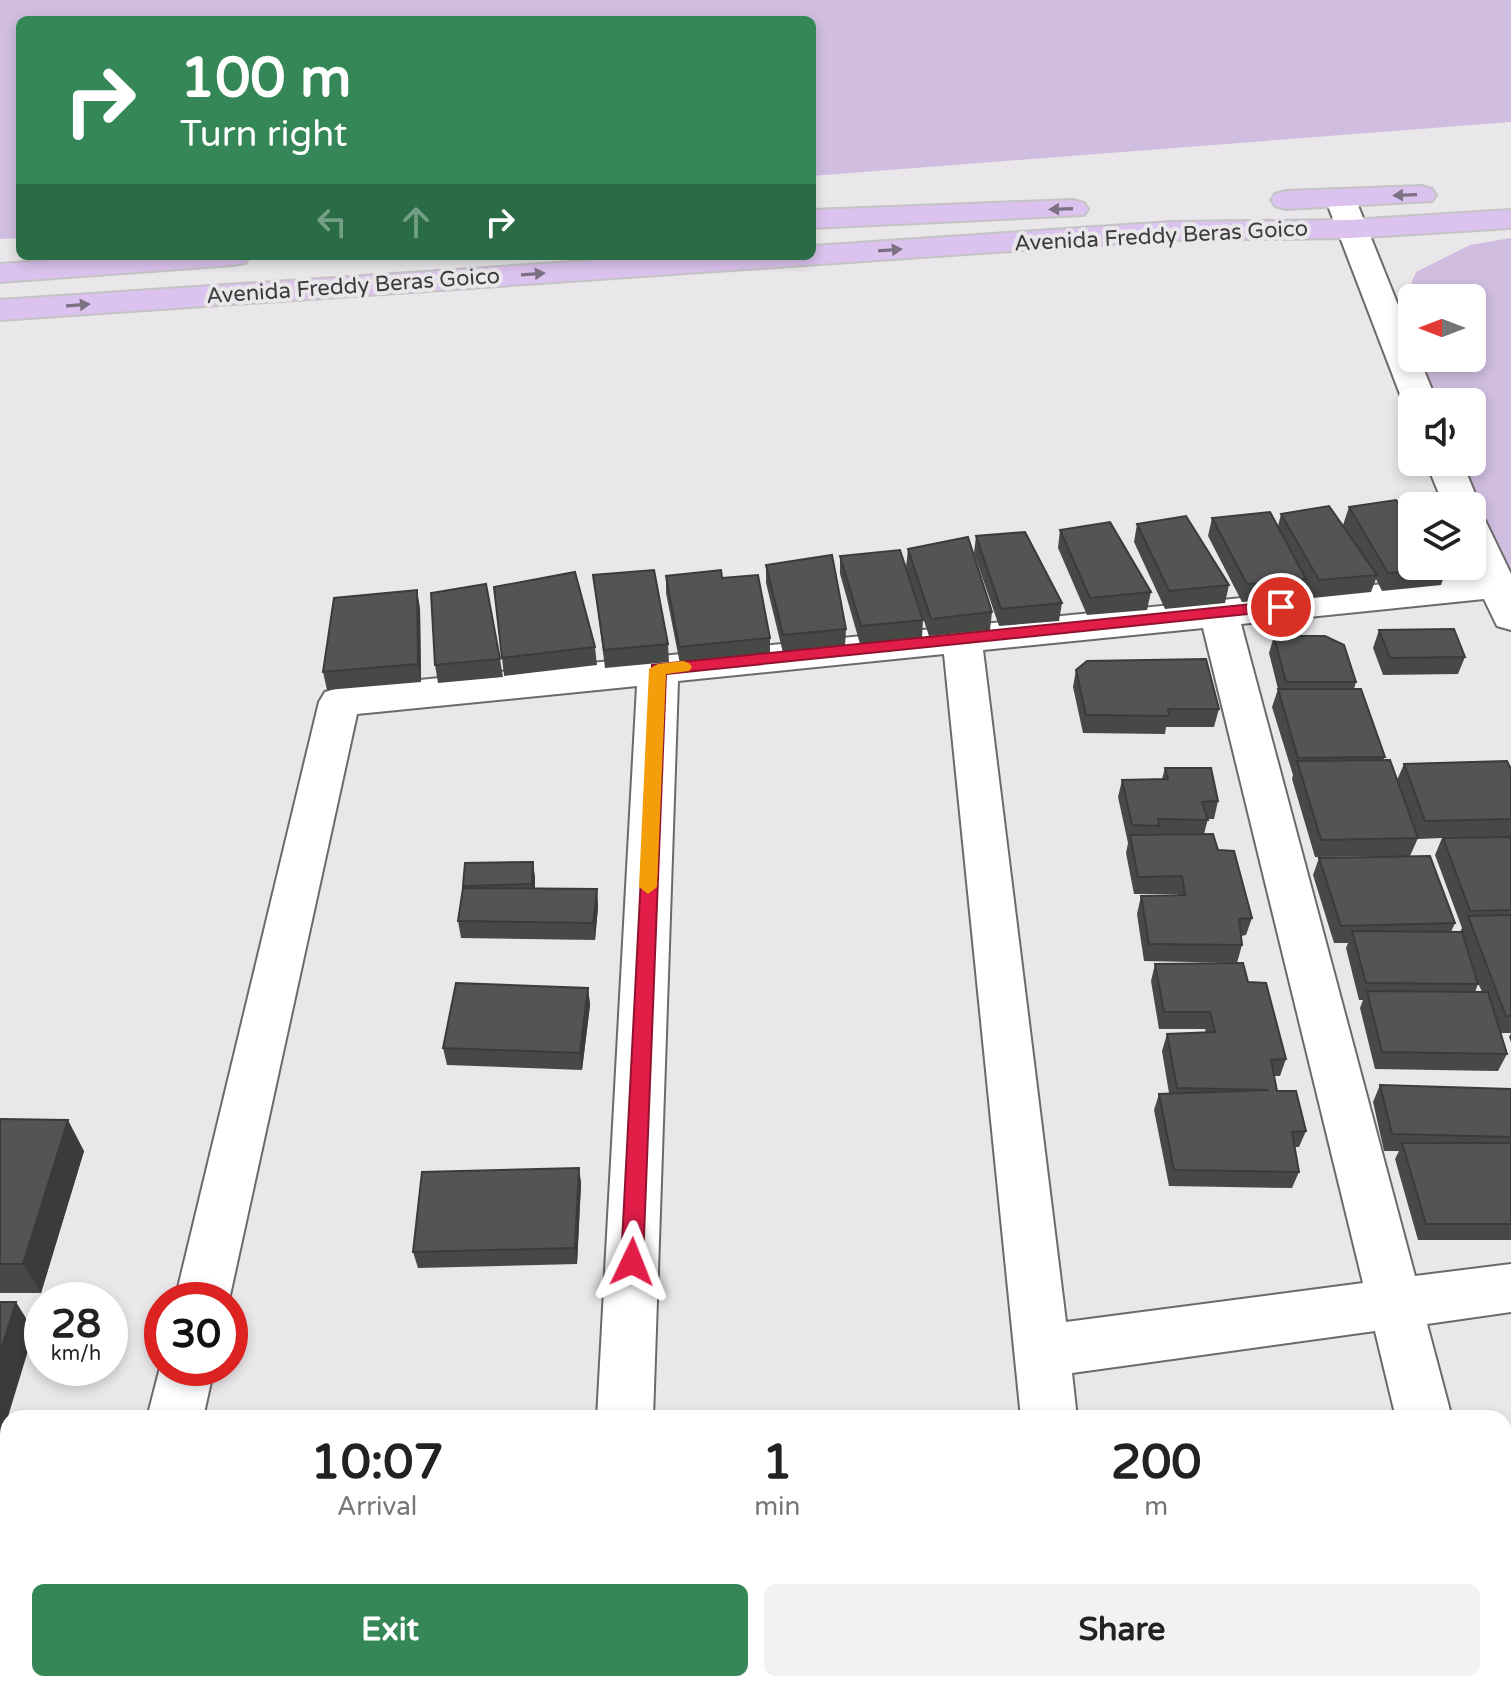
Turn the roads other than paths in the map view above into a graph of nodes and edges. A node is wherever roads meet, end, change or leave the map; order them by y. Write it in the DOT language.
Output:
graph roads {
  1 [pos="1451,193"];
  2 [pos="1340,198"];
  3 [pos="816,219"];
  4 [pos="1511,219"];
  5 [pos="1350,229"];
  6 [pos="816,255"];
  7 [pos="179,260"];
  8 [pos="744,260"];
  9 [pos="0,273"];
  10 [pos="0,310"];
  11 [pos="1414,388"];
  12 [pos="1486,560"];
  13 [pos="1504,601"];
  14 [pos="1219,613"];
  15 [pos="962,639"];
  16 [pos="658,669"];
  17 [pos="206,1282"];
  18 [pos="1511,1288"];
  19 [pos="1396,1303"];
  20 [pos="1043,1351"];
  21 [pos="182,1386"];
  22 [pos="177,1410"];
  23 [pos="625,1410"];
  24 [pos="1048,1410"];
  25 [pos="1422,1410"];
  1 -- 2 [label="main road, Avenida Freddy Beras Goico, one-way"];
  2 -- 3 [label="main road, Avenida Freddy Beras Goico, one-way"];
  2 -- 5 [label="street"];
  4 -- 5 [label="main road, Avenida Freddy Beras Goico"];
  6 -- 5 [label="main road, Avenida Freddy Beras Goico, one-way"];
  5 -- 11 [label="street"];
  7 -- 9 [label="main road, Avenida Freddy Beras Goico"];
  10 -- 8 [label="main road, Avenida Freddy Beras Goico, one-way"];
  12 -- 13 [label="street"];
  13 -- 14 [label="street"];
  14 -- 15 [label="street"];
  14 -- 19 [label="street"];
  15 -- 16 [label="street"];
  15 -- 20 [label="street"];
  16 -- 17 [label="street"];
  16 -- 23 [label="street"];
  18 -- 19 [label="street"];
  19 -- 20 [label="street"];
  19 -- 25 [label="street"];
  20 -- 24 [label="street"];
  21 -- 22 [label="street"];
}
